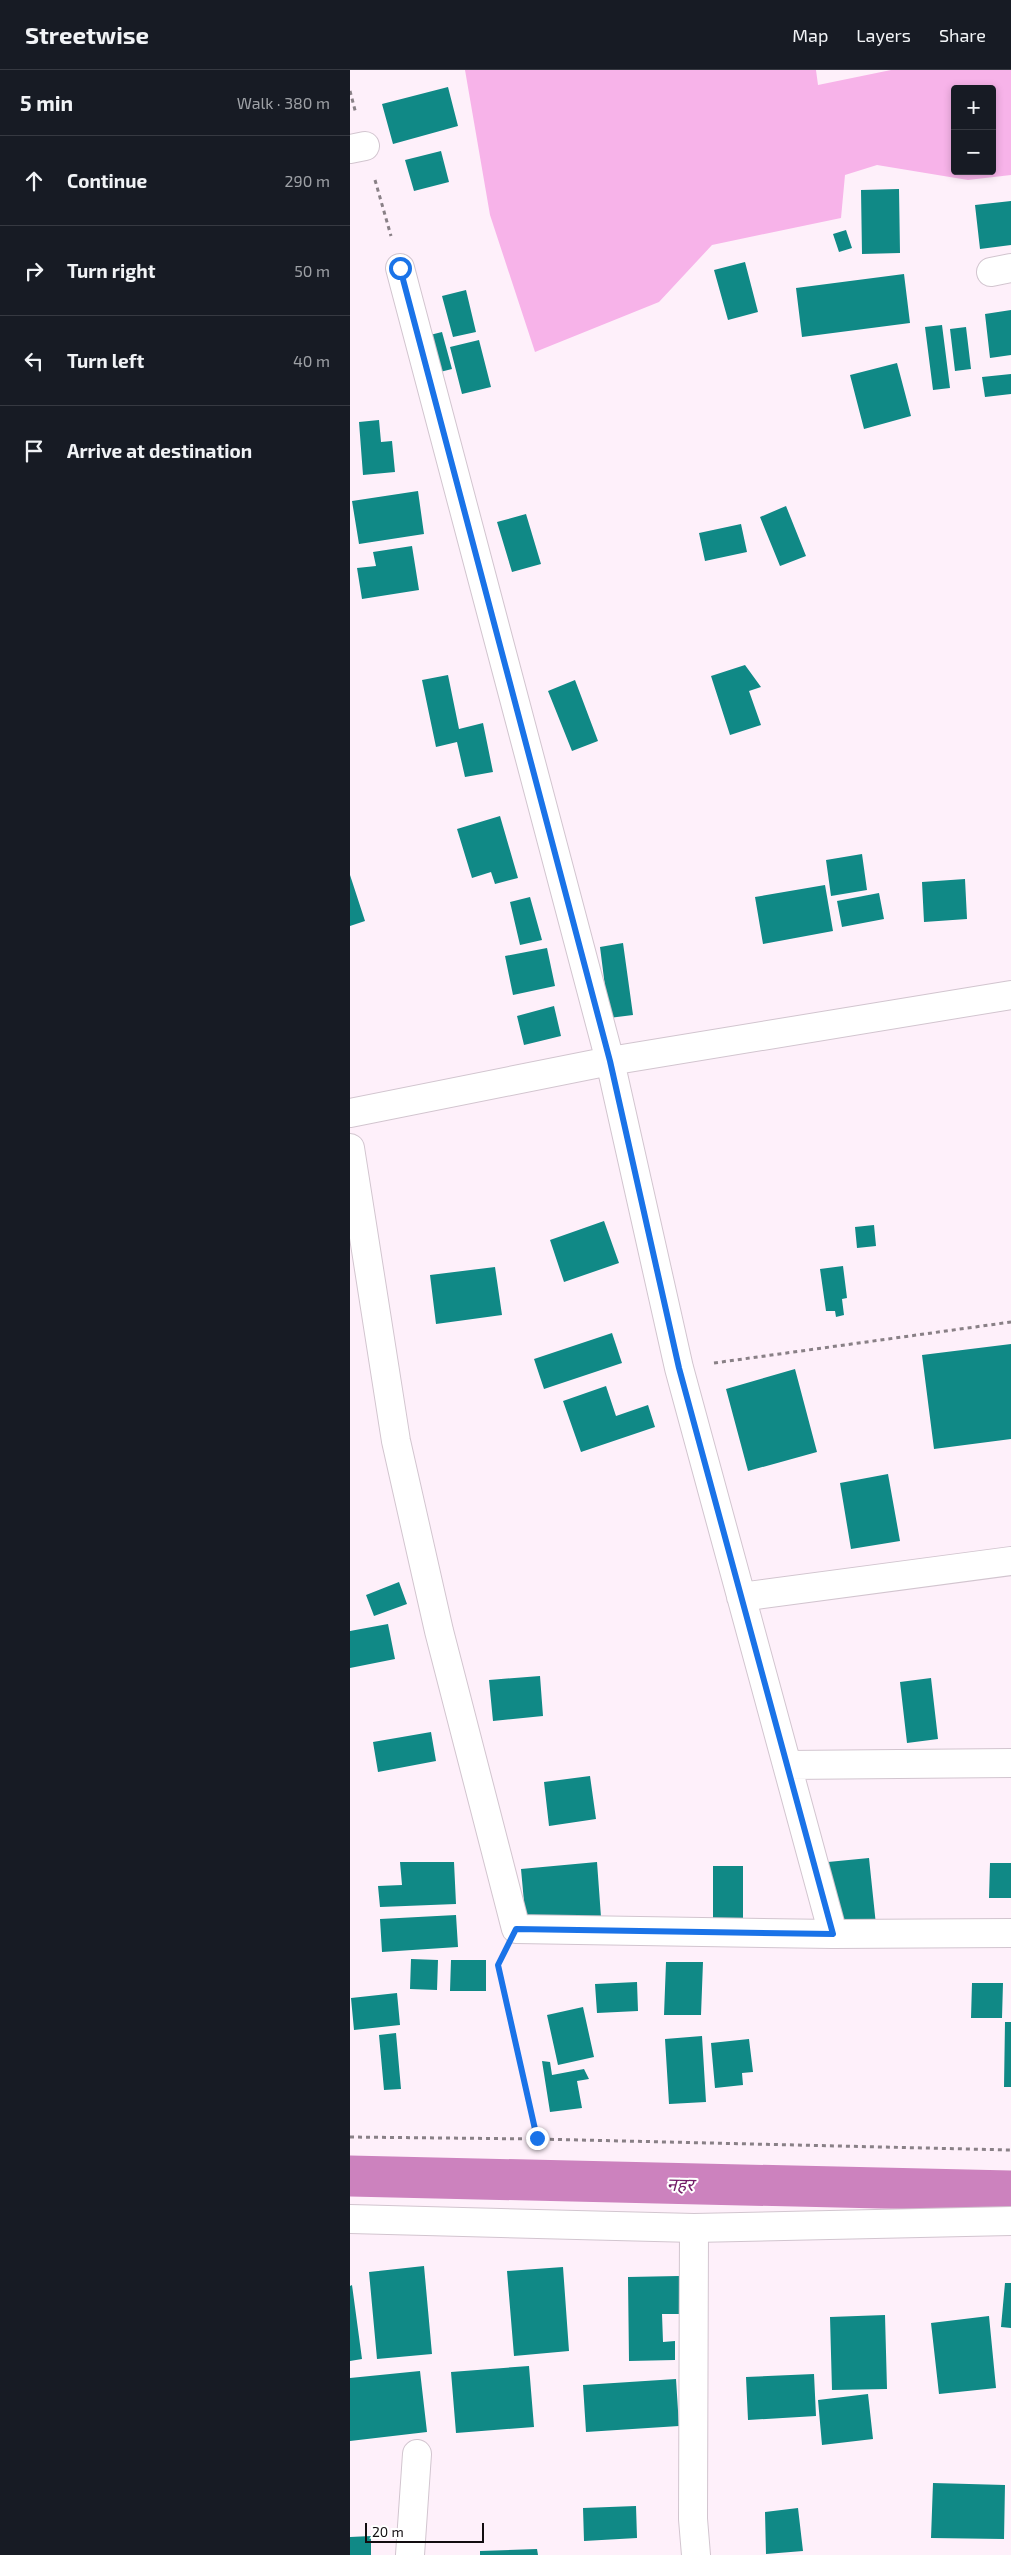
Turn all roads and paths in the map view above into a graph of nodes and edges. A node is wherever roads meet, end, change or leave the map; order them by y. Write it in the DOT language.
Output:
graph roads {
  1 [pos="400,268"];
  2 [pos="1011,995"];
  3 [pos="610,1061"];
  4 [pos="350,1113"];
  5 [pos="350,1148"];
  6 [pos="1011,1322"];
  7 [pos="679,1368"];
  8 [pos="1011,1561"];
  9 [pos="741,1597"];
  10 [pos="1011,1762"];
  11 [pos="787,1766"];
  12 [pos="516,1929"];
  13 [pos="1011,1933"];
  14 [pos="833,1934"];
  15 [pos="350,2137"];
  16 [pos="537,2138"];
  17 [pos="1011,2150"];
  18 [pos="350,2219"];
  19 [pos="1011,2221"];
  20 [pos="694,2228"];
  21 [pos="417,2454"];
  22 [pos="410,2555"];
  23 [pos="696,2555"];
  1 -- 3 [label="street"];
  2 -- 3 [label="street"];
  3 -- 4 [label="street"];
  3 -- 7 [label="street"];
  5 -- 12 [label="street"];
  6 -- 7 [label="path"];
  7 -- 9 [label="street"];
  8 -- 9 [label="street"];
  9 -- 11 [label="street"];
  10 -- 11 [label="street"];
  11 -- 14 [label="street"];
  12 -- 14 [label="street"];
  12 -- 16 [label="path"];
  13 -- 14 [label="street"];
  15 -- 16 [label="path"];
  16 -- 17 [label="path"];
  18 -- 20 [label="street"];
  19 -- 20 [label="street"];
  20 -- 23 [label="street"];
  21 -- 22 [label="street"];
}
